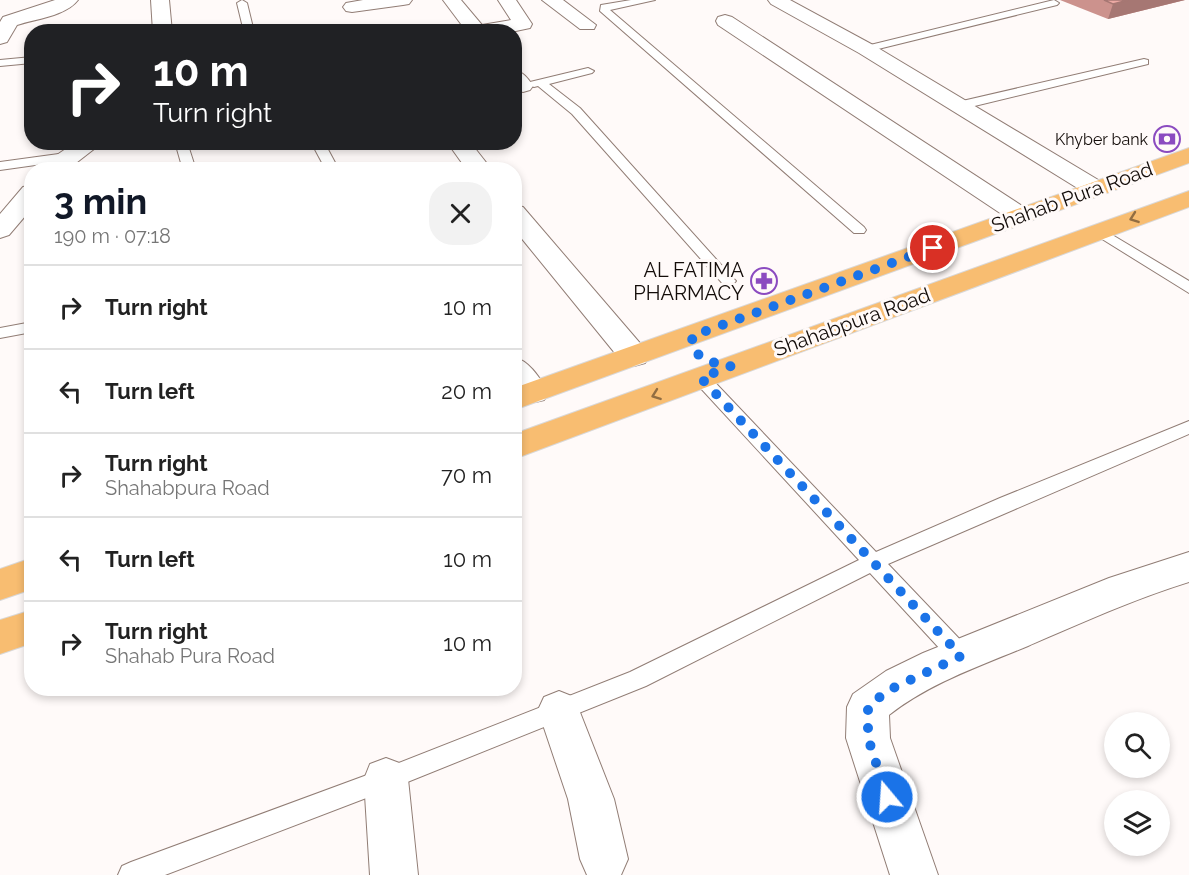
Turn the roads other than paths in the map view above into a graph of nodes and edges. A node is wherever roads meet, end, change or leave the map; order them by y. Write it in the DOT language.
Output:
graph roads {
  1 [pos="69,0"];
  2 [pos="160,0"];
  3 [pos="403,0"];
  4 [pos="452,0"];
  5 [pos="507,0"];
  6 [pos="551,0"];
  7 [pos="650,0"];
  8 [pos="777,0"];
  9 [pos="242,3"];
  10 [pos="350,3"];
  11 [pos="1054,3"];
  12 [pos="725,21"];
  13 [pos="163,24"];
  14 [pos="247,24"];
  15 [pos="358,24"];
  16 [pos="471,24"];
  17 [pos="522,24"];
  18 [pos="587,25"];
  19 [pos="0,38"];
  20 [pos="866,49"];
  21 [pos="24,61"];
  22 [pos="1144,62"];
  23 [pos="0,63"];
  24 [pos="588,71"];
  25 [pos="523,83"];
  26 [pos="958,106"];
  27 [pos="80,150"];
  28 [pos="464,150"];
  29 [pos="1189,155"];
  30 [pos="61,162"];
  31 [pos="474,162"];
  32 [pos="0,166"];
  33 [pos="24,166"];
  34 [pos="1096,189"];
  35 [pos="1189,198"];
  36 [pos="24,202"];
  37 [pos="1022,216"];
  38 [pos="522,222"];
  39 [pos="0,230"];
  40 [pos="859,230"];
  41 [pos="1099,231"];
  42 [pos="728,281"];
  43 [pos="1189,288"];
  44 [pos="24,328"];
  45 [pos="0,333"];
  46 [pos="692,336"];
  47 [pos="634,356"];
  48 [pos="731,366"];
  49 [pos="592,371"];
  50 [pos="701,378"];
  51 [pos="524,396"];
  52 [pos="621,407"];
  53 [pos="1189,427"];
  54 [pos="522,444"];
  55 [pos="873,562"];
  56 [pos="1189,567"];
  57 [pos="24,576"];
  58 [pos="0,585"];
  59 [pos="24,629"];
  60 [pos="0,637"];
  61 [pos="961,656"];
  62 [pos="559,710"];
  63 [pos="386,779"];
  64 [pos="604,859"];
  65 [pos="131,875"];
  66 [pos="394,875"];
  67 [pos="914,875"];
  1 -- 19 [label="street"];
  2 -- 13 [label="street"];
  3 -- 10 [label="street"];
  4 -- 16 [label="street"];
  5 -- 17 [label="street"];
  6 -- 18 [label="street"];
  7 -- 40 [label="lane"];
  8 -- 20 [label="street"];
  9 -- 14 [label="lane"];
  10 -- 15 [label="street"];
  11 -- 20 [label="lane"];
  12 -- 37 [label="street"];
  20 -- 26 [label="street"];
  21 -- 23 [label="lane"];
  22 -- 26 [label="lane"];
  24 -- 25 [label="lane"];
  25 -- 42 [label="lane"];
  26 -- 34 [label="street"];
  27 -- 30 [label="street"];
  28 -- 31 [label="street"];
  29 -- 34 [label="main road, Shahab Pura Road"];
  32 -- 33 [label="lane"];
  34 -- 37 [label="main road, Shahab Pura Road"];
  35 -- 41 [label="main road, Shahabpura Road, one-way"];
  36 -- 39 [label="street"];
  37 -- 46 [label="main road, Shahab Pura Road"];
  38 -- 47 [label="street"];
  41 -- 43 [label="lane"];
  41 -- 48 [label="main road, Shahabpura Road"];
  44 -- 45 [label="lane"];
  46 -- 47 [label="main road, Shahab Pura Road"];
  46 -- 48 [label="main road"];
  47 -- 49 [label="main road, Shahab Pura Road"];
  48 -- 50 [label="main road, Shahabpura Road"];
  49 -- 51 [label="main road, Shahab Pura Road"];
  49 -- 52 [label="main road"];
  50 -- 52 [label="main road, Shahabpura Road, one-way"];
  50 -- 55 [label="lane"];
  52 -- 54 [label="main road, Shahabpura Road"];
  53 -- 55 [label="lane"];
  55 -- 61 [label="lane"];
  55 -- 62 [label="lane"];
  56 -- 61 [label="street"];
  57 -- 58 [label="main road"];
  59 -- 60 [label="main road"];
  61 -- 67 [label="street"];
  62 -- 63 [label="lane"];
  62 -- 64 [label="street"];
  63 -- 65 [label="lane"];
  63 -- 66 [label="street"];
}
